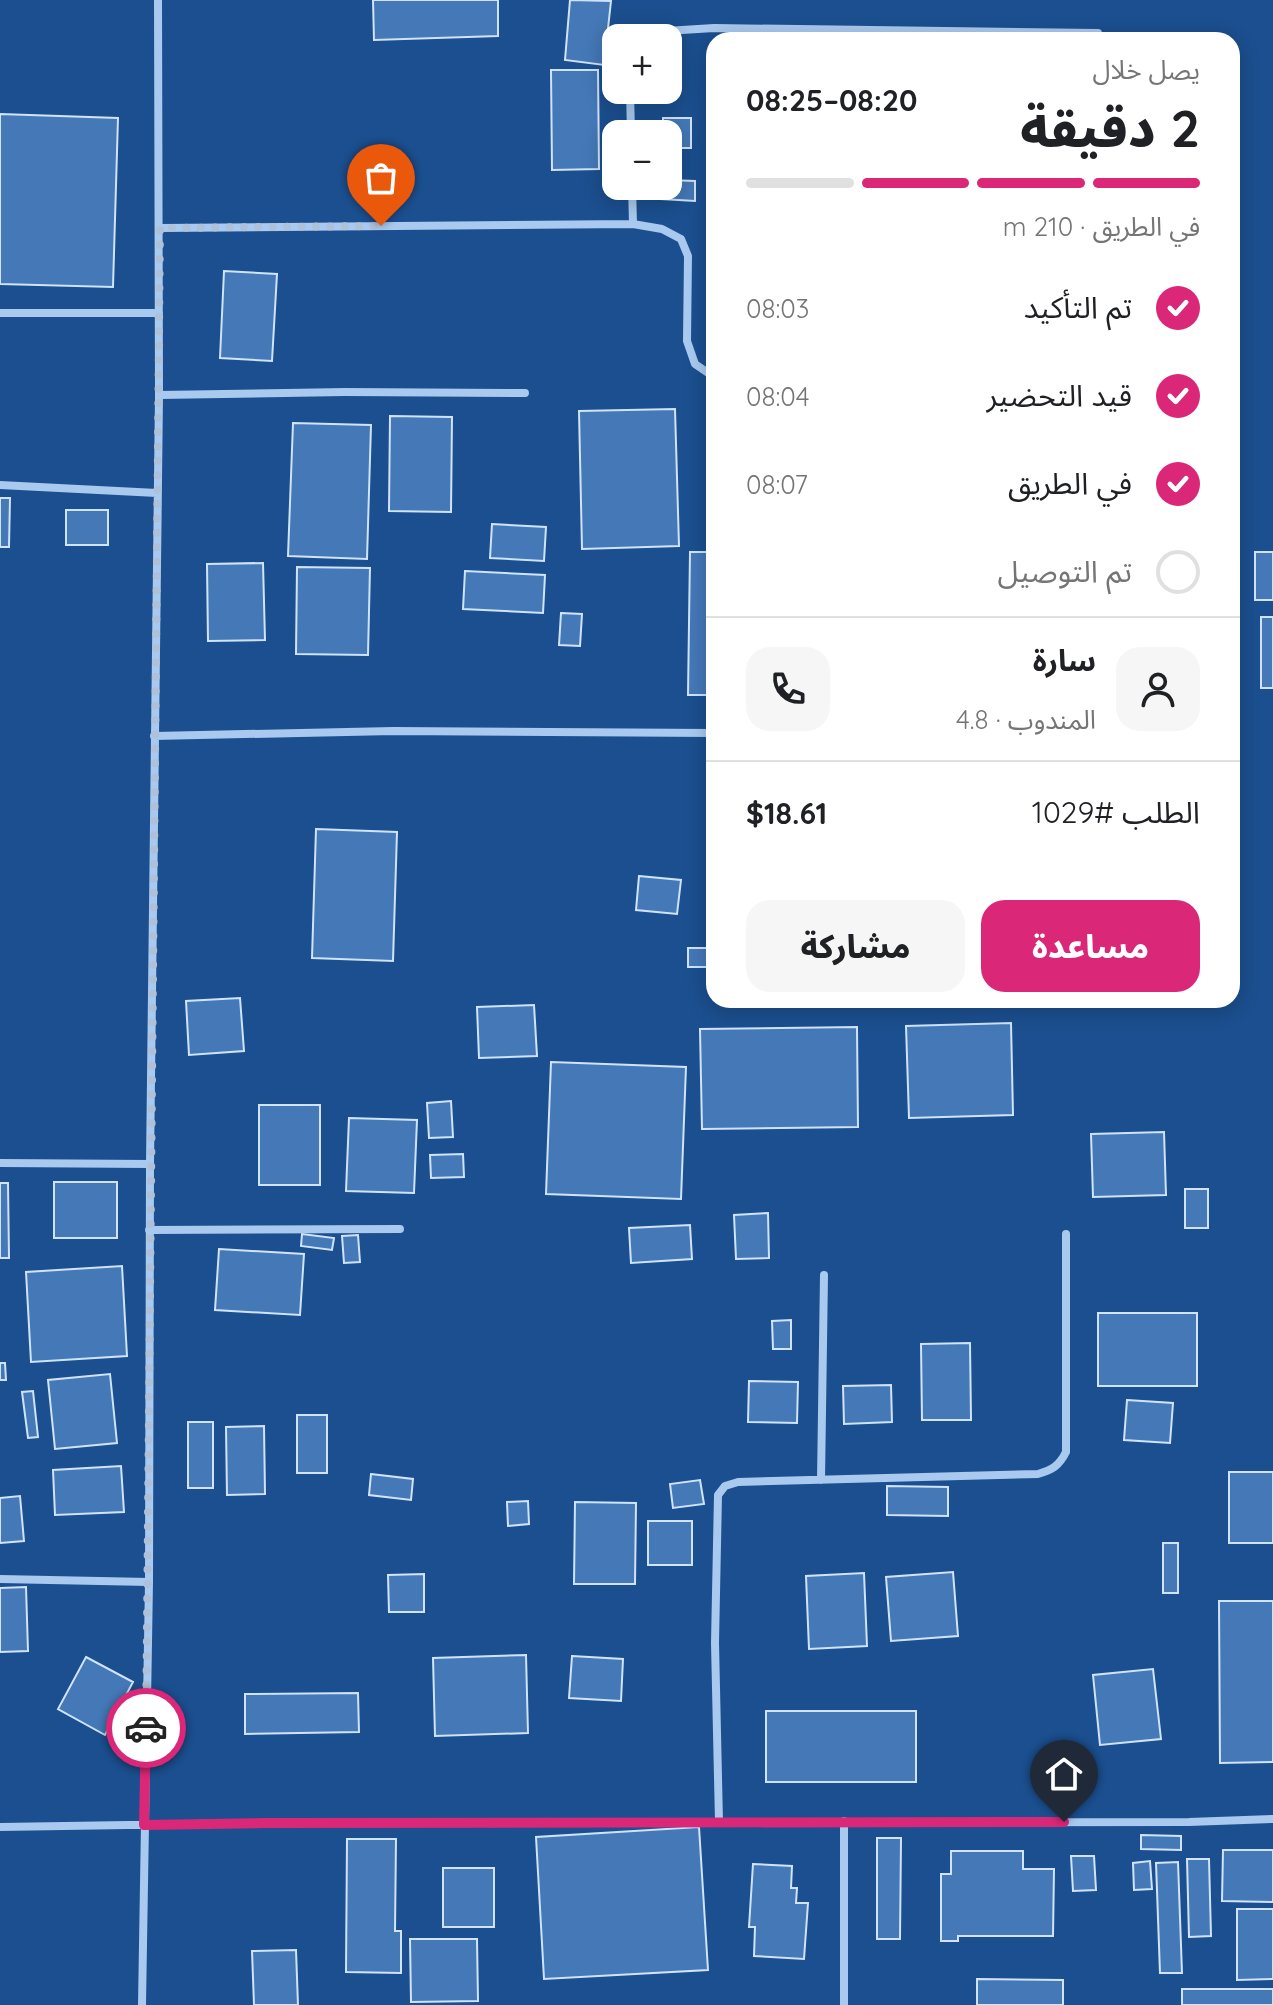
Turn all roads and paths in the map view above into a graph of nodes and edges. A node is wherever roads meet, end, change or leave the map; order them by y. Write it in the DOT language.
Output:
graph roads {
  1 [pos="158,0"];
  2 [pos="682,30"];
  3 [pos="1021,32"];
  4 [pos="632,200"];
  5 [pos="633,224"];
  6 [pos="160,228"];
  7 [pos="0,313"];
  8 [pos="159,313"];
  9 [pos="706,372"];
  10 [pos="525,393"];
  11 [pos="159,395"];
  12 [pos="0,485"];
  13 [pos="157,493"];
  14 [pos="706,733"];
  15 [pos="154,736"];
  16 [pos="0,1163"];
  17 [pos="150,1164"];
  18 [pos="400,1229"];
  19 [pos="149,1230"];
  20 [pos="1066,1234"];
  21 [pos="824,1275"];
  22 [pos="821,1480"];
  23 [pos="0,1579"];
  24 [pos="149,1582"];
  25 [pos="1273,1819"];
  26 [pos="844,1821"];
  27 [pos="719,1822"];
  28 [pos="144,1825"];
  29 [pos="0,1827"];
  30 [pos="142,2005"];
  31 [pos="844,2005"];
  1 -- 6 [label="street"];
  2 -- 3 [label="street"];
  4 -- 5 [label="street"];
  5 -- 6 [label="street"];
  5 -- 9 [label="street"];
  6 -- 8 [label="street"];
  7 -- 8 [label="street"];
  8 -- 11 [label="street"];
  10 -- 11 [label="street"];
  11 -- 13 [label="street"];
  12 -- 13 [label="street"];
  13 -- 15 [label="street"];
  14 -- 15 [label="street"];
  15 -- 17 [label="street"];
  16 -- 17 [label="street"];
  17 -- 19 [label="street"];
  18 -- 19 [label="street"];
  19 -- 24 [label="street"];
  20 -- 22 [label="street"];
  21 -- 22 [label="street"];
  22 -- 27 [label="street"];
  23 -- 24 [label="street"];
  24 -- 28 [label="street"];
  25 -- 26 [label="street"];
  26 -- 27 [label="street"];
  26 -- 31 [label="street"];
  27 -- 28 [label="street"];
  28 -- 29 [label="street"];
  28 -- 30 [label="street"];
}
